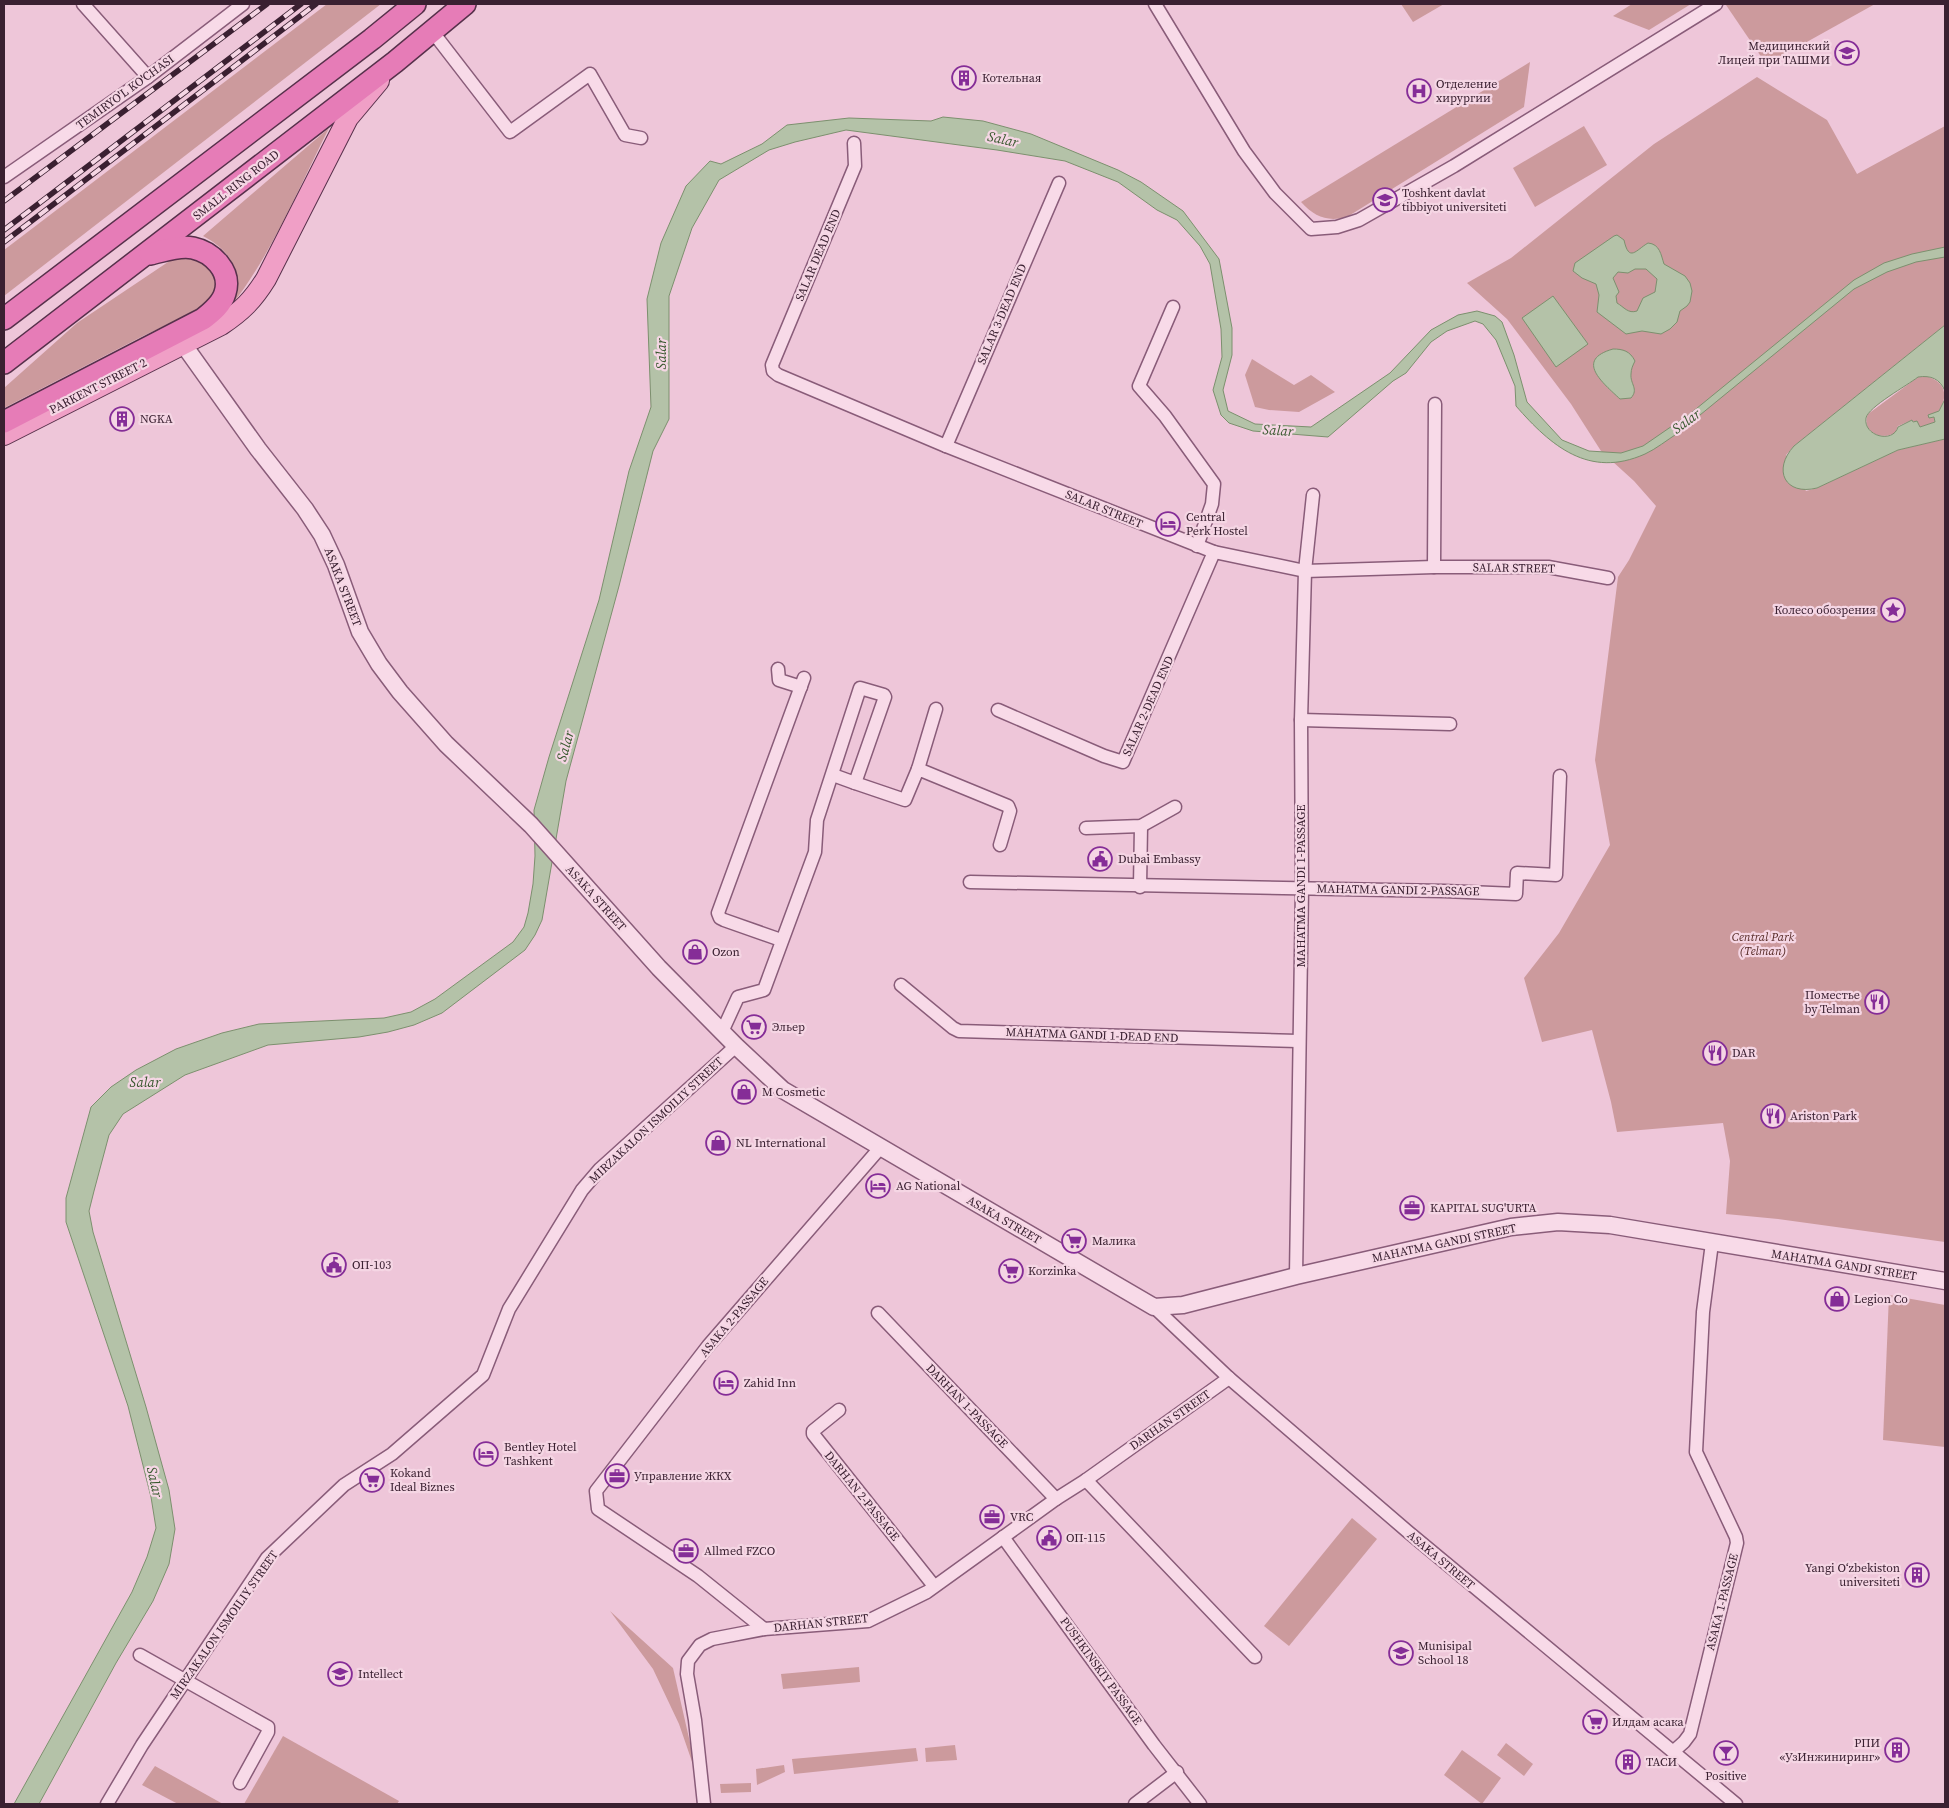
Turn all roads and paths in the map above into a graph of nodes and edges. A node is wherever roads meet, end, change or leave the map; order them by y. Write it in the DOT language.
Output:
graph roads {
  1 [pos="83,4"];
  2 [pos="243,4"];
  3 [pos="415,4"];
  4 [pos="465,4"];
  5 [pos="1155,4"];
  6 [pos="1716,4"];
  7 [pos="432,31"];
  8 [pos="395,62"];
  9 [pos="148,77"];
  10 [pos="641,138"];
  11 [pos="854,143"];
  12 [pos="4,177"];
  13 [pos="1059,183"];
  14 [pos="146,255"];
  15 [pos="1173,307"];
  16 [pos="4,319"];
  17 [pos="179,339"];
  18 [pos="4,363"];
  19 [pos="772,365"];
  20 [pos="1435,404"];
  21 [pos="4,422"];
  22 [pos="4,435"];
  23 [pos="946,446"];
  24 [pos="1313,495"];
  25 [pos="1197,546"];
  26 [pos="1214,552"];
  27 [pos="1434,567"];
  28 [pos="1305,571"];
  29 [pos="1608,578"];
  30 [pos="778,669"];
  31 [pos="936,709"];
  32 [pos="998,710"];
  33 [pos="1301,720"];
  34 [pos="1450,724"];
  35 [pos="918,769"];
  36 [pos="833,775"];
  37 [pos="1560,776"];
  38 [pos="855,783"];
  39 [pos="1175,807"];
  40 [pos="1141,826"];
  41 [pos="1086,828"];
  42 [pos="1000,845"];
  43 [pos="970,882"];
  44 [pos="1140,887"];
  45 [pos="1302,888"];
  46 [pos="781,940"];
  47 [pos="901,985"];
  48 [pos="722,1032"];
  49 [pos="1298,1041"];
  50 [pos="736,1046"];
  51 [pos="880,1148"];
  52 [pos="1712,1244"];
  53 [pos="1296,1276"];
  54 [pos="1945,1281"];
  55 [pos="1154,1307"];
  56 [pos="878,1313"];
  57 [pos="1230,1378"];
  58 [pos="839,1410"];
  59 [pos="1086,1480"];
  60 [pos="1056,1499"];
  61 [pos="1003,1537"];
  62 [pos="934,1586"];
  63 [pos="764,1629"];
  64 [pos="140,1655"];
  65 [pos="1255,1656"];
  66 [pos="185,1680"];
  67 [pos="1674,1752"];
  68 [pos="1177,1772"];
  69 [pos="240,1783"];
  70 [pos="107,1804"];
  71 [pos="704,1804"];
  72 [pos="1135,1804"];
  73 [pos="1200,1804"];
  74 [pos="1736,1804"];
  1 -- 9 [label="street"];
  2 -- 9 [label="street, TEMIRYO'L KO'CHASI"];
  3 -- 16 [label="highway"];
  4 -- 7 [label="highway, SMALL RING ROAD"];
  5 -- 6 [label="street"];
  7 -- 8 [label="highway, SMALL RING ROAD"];
  7 -- 10 [label="street"];
  8 -- 14 [label="highway, SMALL RING ROAD"];
  8 -- 17 [label="main road, PARKENT STREET 2"];
  9 -- 12 [label="street, TEMIRYO'L KO'CHASI"];
  11 -- 19 [label="street, SALAR DEAD END"];
  13 -- 23 [label="street, SALAR 3-DEAD END"];
  14 -- 17 [label="highway"];
  14 -- 18 [label="highway, SMALL RING ROAD"];
  15 -- 25 [label="street"];
  17 -- 21 [label="highway"];
  17 -- 22 [label="main road, PARKENT STREET 2"];
  17 -- 48 [label="street, ASAKA STREET"];
  19 -- 23 [label="street, SALAR STREET"];
  20 -- 27 [label="street"];
  23 -- 25 [label="street, SALAR STREET"];
  24 -- 28 [label="street, MAHATMA GANDI 1-PASSAGE"];
  25 -- 26 [label="street, SALAR STREET"];
  26 -- 28 [label="street, SALAR STREET"];
  26 -- 32 [label="street, SALAR 2-DEAD END"];
  27 -- 28 [label="street, SALAR STREET"];
  27 -- 29 [label="street, SALAR STREET"];
  28 -- 33 [label="street, MAHATMA GANDI 1-PASSAGE"];
  30 -- 46 [label="street"];
  31 -- 35 [label="street"];
  33 -- 34 [label="street"];
  33 -- 45 [label="street, MAHATMA GANDI 1-PASSAGE"];
  35 -- 38 [label="street"];
  35 -- 42 [label="street"];
  36 -- 38 [label="street"];
  36 -- 38 [label="street"];
  36 -- 46 [label="street"];
  37 -- 45 [label="street, MAHATMA GANDI 2-PASSAGE"];
  39 -- 40 [label="street"];
  40 -- 41 [label="street"];
  40 -- 44 [label="street"];
  43 -- 44 [label="street, MAHATMA GANDI 2-PASSAGE"];
  44 -- 45 [label="street, MAHATMA GANDI 2-PASSAGE"];
  45 -- 49 [label="street, MAHATMA GANDI 1-PASSAGE"];
  46 -- 48 [label="street"];
  47 -- 49 [label="street, MAHATMA GANDI 1-DEAD END"];
  48 -- 50 [label="street, ASAKA STREET"];
  49 -- 53 [label="street, MAHATMA GANDI 1-PASSAGE"];
  50 -- 51 [label="street, ASAKA STREET"];
  50 -- 66 [label="street, MIRZAKALON ISMOILIY STREET"];
  51 -- 55 [label="street, ASAKA STREET"];
  51 -- 63 [label="street, ASAKA 2-PASSAGE"];
  52 -- 53 [label="street, MAHATMA GANDI STREET"];
  52 -- 54 [label="street, MAHATMA GANDI STREET"];
  52 -- 67 [label="street, ASAKA 1-PASSAGE"];
  53 -- 55 [label="street, MAHATMA GANDI STREET"];
  55 -- 57 [label="street, ASAKA STREET"];
  56 -- 60 [label="street, DARHAN 1-PASSAGE"];
  57 -- 59 [label="street, DARHAN STREET"];
  57 -- 67 [label="street, ASAKA STREET"];
  58 -- 62 [label="street, DARHAN 2-PASSAGE"];
  59 -- 60 [label="street, DARHAN STREET"];
  59 -- 65 [label="street"];
  60 -- 61 [label="street, DARHAN STREET"];
  61 -- 62 [label="street, DARHAN STREET"];
  61 -- 68 [label="street, PUSHKINSKIY PASSAGE"];
  62 -- 63 [label="street, DARHAN STREET"];
  63 -- 71 [label="street, DARHAN STREET"];
  64 -- 66 [label="street"];
  66 -- 69 [label="street"];
  66 -- 70 [label="street, MIRZAKALON ISMOILIY STREET"];
  67 -- 74 [label="street, ASAKA STREET"];
  68 -- 72 [label="street"];
  68 -- 73 [label="street, PUSHKINSKIY PASSAGE"];
}
